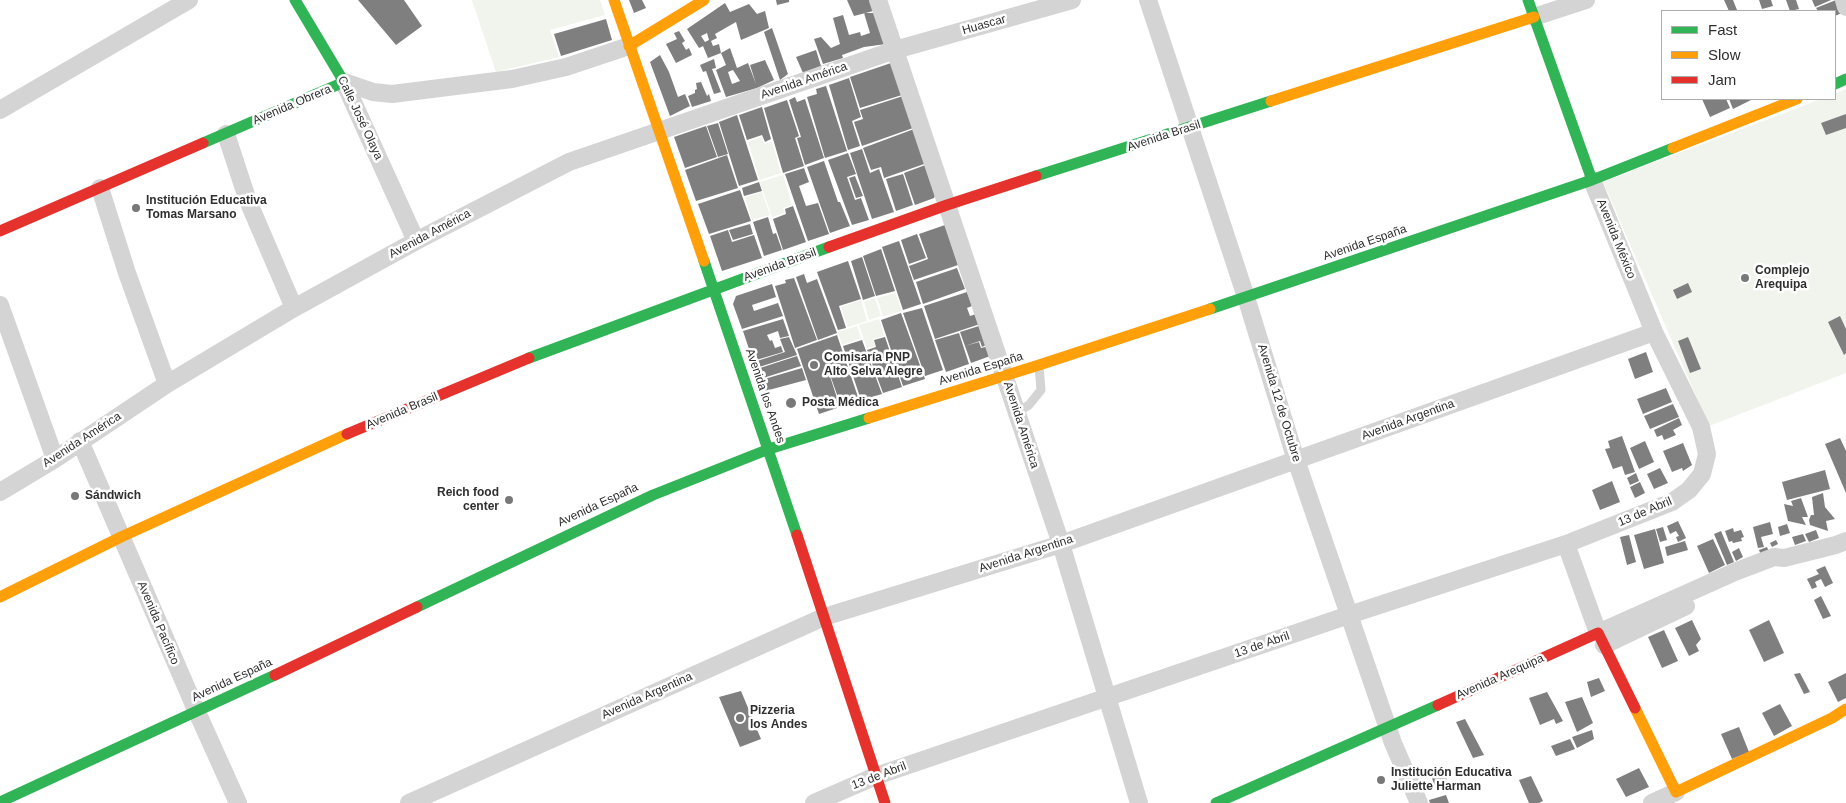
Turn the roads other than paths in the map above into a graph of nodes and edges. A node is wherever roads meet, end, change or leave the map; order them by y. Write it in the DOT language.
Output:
graph roads {
  1 [pos="189,0"];
  2 [pos="295,0"];
  3 [pos="614,0"];
  4 [pos="704,0"];
  5 [pos="878,0"];
  6 [pos="1070,0"];
  7 [pos="1148,0"];
  8 [pos="1528,0"];
  9 [pos="1586,0"];
  10 [pos="1844,0"];
  11 [pos="1846,7"];
  12 [pos="1534,17"];
  13 [pos="629,46"];
  14 [pos="895,50"];
  15 [pos="344,82"];
  16 [pos="1794,100"];
  17 [pos="0,110"];
  18 [pos="1189,128"];
  19 [pos="658,130"];
  20 [pos="226,134"];
  21 [pos="1592,180"];
  22 [pos="100,188"];
  23 [pos="947,205"];
  24 [pos="0,231"];
  25 [pos="416,241"];
  26 [pos="714,289"];
  27 [pos="1246,297"];
  28 [pos="0,305"];
  29 [pos="294,308"];
  30 [pos="1654,332"];
  31 [pos="1039,365"];
  32 [pos="1005,376"];
  33 [pos="168,384"];
  34 [pos="1016,412"];
  35 [pos="80,441"];
  36 [pos="769,449"];
  37 [pos="55,459"];
  38 [pos="1296,460"];
  39 [pos="1702,474"];
  40 [pos="0,492"];
  41 [pos="121,537"];
  42 [pos="1846,541"];
  43 [pos="1061,544"];
  44 [pos="1566,544"];
  45 [pos="0,597"];
  46 [pos="1349,615"];
  47 [pos="824,617"];
  48 [pos="1599,642"];
  49 [pos="1107,697"];
  50 [pos="1846,709"];
  51 [pos="197,712"];
  52 [pos="1392,739"];
  53 [pos="876,776"];
  54 [pos="1676,792"];
  55 [pos="1,800"];
  56 [pos="238,803"];
  57 [pos="409,803"];
  58 [pos="814,803"];
  59 [pos="886,803"];
  60 [pos="1139,803"];
  61 [pos="1216,803"];
  62 [pos="1420,803"];
  63 [pos="1652,803"];
  1 -- 17 [label="street"];
  2 -- 15 [label="street, Calle José Olaya"];
  3 -- 13 [label="street, Avenida los Andes"];
  4 -- 13 [label="street, Avenida Obrera"];
  5 -- 14 [label="street, Avenida América"];
  6 -- 14 [label="street, Huascar"];
  7 -- 18 [label="street, Avenida 12 de Octubre"];
  8 -- 12 [label="street, Avenida México"];
  9 -- 12 [label="street, Avenida Brasil"];
  10 -- 11 [label="street"];
  12 -- 18 [label="street, Avenida Brasil"];
  12 -- 21 [label="street, Avenida México"];
  13 -- 15 [label="street, Avenida Obrera"];
  13 -- 19 [label="street, Avenida los Andes"];
  14 -- 19 [label="street, Avenida América"];
  14 -- 23 [label="street, Avenida América"];
  15 -- 20 [label="street, Avenida Obrera"];
  15 -- 25 [label="street, Calle José Olaya"];
  16 -- 21 [label="street, Avenida España"];
  18 -- 23 [label="street, Avenida Brasil"];
  18 -- 27 [label="street, Avenida 12 de Octubre"];
  19 -- 25 [label="street, Avenida América"];
  19 -- 26 [label="street, Avenida los Andes"];
  20 -- 22 [label="street, Avenida Obrera"];
  20 -- 29 [label="street"];
  21 -- 27 [label="street, Avenida España"];
  21 -- 30 [label="street, Avenida México"];
  22 -- 24 [label="street, Avenida Obrera"];
  22 -- 33 [label="street"];
  23 -- 26 [label="street, Avenida Brasil"];
  23 -- 32 [label="street, Avenida América"];
  25 -- 29 [label="street, Avenida América"];
  26 -- 36 [label="street, Avenida los Andes"];
  26 -- 41 [label="street, Avenida Brasil"];
  27 -- 31 [label="street, Avenida España"];
  27 -- 38 [label="street, Avenida 12 de Octubre"];
  28 -- 37 [label="street"];
  29 -- 33 [label="street, Avenida América"];
  30 -- 38 [label="street, Avenida Argentina"];
  30 -- 39 [label="street, Avenida México"];
  31 -- 32 [label="street, Avenida España"];
  31 -- 34 [label="lane"];
  32 -- 34 [label="street, Avenida América"];
  32 -- 36 [label="street, Avenida España"];
  33 -- 35 [label="street, Avenida América"];
  34 -- 43 [label="street, Avenida América"];
  35 -- 37 [label="street, Avenida América"];
  35 -- 41 [label="street, Avenida Pacífico"];
  36 -- 47 [label="street, Avenida los Andes"];
  36 -- 51 [label="street, Avenida España"];
  37 -- 40 [label="street, Avenida América"];
  38 -- 43 [label="street, Avenida Argentina"];
  38 -- 46 [label="street, Avenida 12 de Octubre"];
  39 -- 44 [label="street, 13 de Abril"];
  41 -- 45 [label="street, Avenida Brasil"];
  41 -- 51 [label="street, Avenida Pacífico"];
  42 -- 48 [label="street, Avenida Arequipa"];
  43 -- 47 [label="street, Avenida Argentina"];
  43 -- 49 [label="street, Avenida América"];
  44 -- 46 [label="street, 13 de Abril"];
  44 -- 48 [label="street"];
  46 -- 49 [label="street, 13 de Abril"];
  46 -- 52 [label="street, Avenida 12 de Octubre"];
  47 -- 53 [label="street, Avenida los Andes"];
  47 -- 57 [label="street, Avenida Argentina"];
  48 -- 52 [label="street, Avenida Arequipa"];
  48 -- 54 [label="street"];
  49 -- 53 [label="street, 13 de Abril"];
  49 -- 60 [label="street, Avenida América"];
  50 -- 54 [label="street"];
  51 -- 55 [label="street, Avenida España"];
  51 -- 56 [label="street, Avenida Pacífico"];
  52 -- 61 [label="street, Avenida Arequipa"];
  52 -- 62 [label="street, Avenida 12 de Octubre"];
  53 -- 58 [label="street, 13 de Abril"];
  53 -- 59 [label="street, Avenida los Andes"];
  54 -- 63 [label="street"];
}
